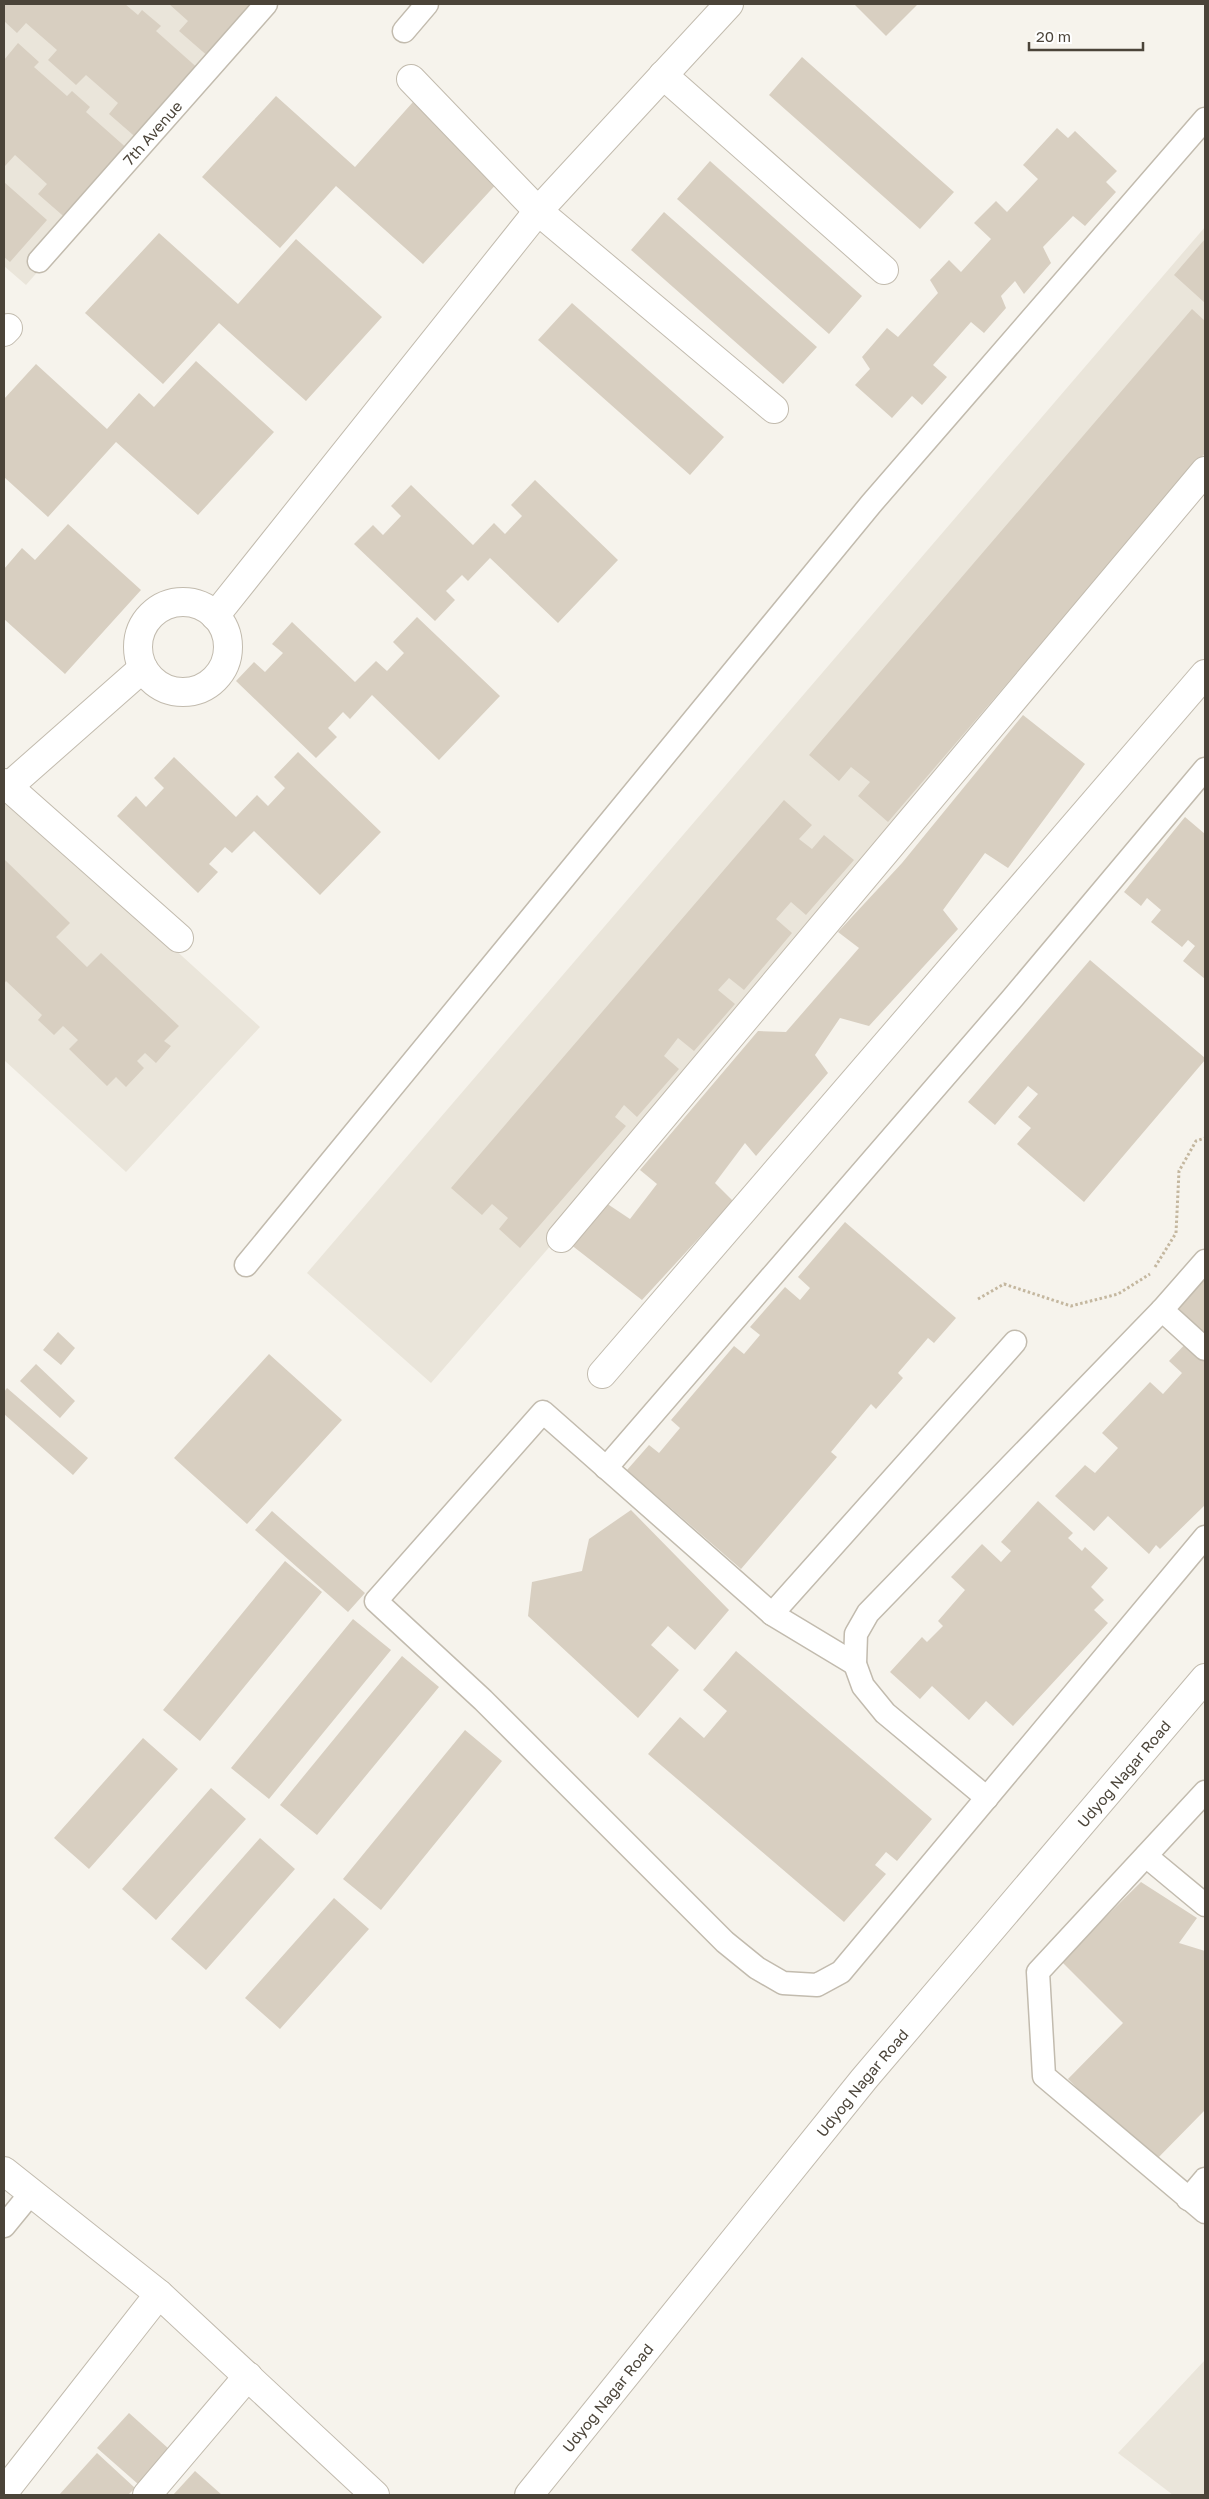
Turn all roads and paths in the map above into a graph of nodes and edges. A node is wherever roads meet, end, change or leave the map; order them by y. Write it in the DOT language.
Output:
graph roads {
  1 [pos="266,4"];
  2 [pos="427,4"];
  3 [pos="729,4"];
  4 [pos="404,30"];
  5 [pos="663,75"];
  6 [pos="411,79"];
  7 [pos="1205,119"];
  8 [pos="538,211"];
  9 [pos="39,261"];
  10 [pos="884,270"];
  11 [pos="774,409"];
  12 [pos="1205,471"];
  13 [pos="215,616"];
  14 [pos="143,668"];
  15 [pos="1205,674"];
  16 [pos="1205,769"];
  17 [pos="6,785"];
  18 [pos="179,938"];
  19 [pos="1205,1138"];
  20 [pos="561,1238"];
  21 [pos="1205,1261"];
  22 [pos="246,1265"];
  23 [pos="978,1299"];
  24 [pos="1162,1310"];
  25 [pos="1014,1342"];
  26 [pos="1205,1349"];
  27 [pos="602,1374"];
  28 [pos="606,1468"];
  29 [pos="1205,1537"];
  30 [pos="772,1614"];
  31 [pos="855,1664"];
  32 [pos="1205,1678"];
  33 [pos="1205,1792"];
  34 [pos="987,1798"];
  35 [pos="1146,1856"];
  36 [pos="1205,1906"];
  37 [pos="4,2171"];
  38 [pos="1205,2179"];
  39 [pos="31,2193"];
  40 [pos="1197,2206"];
  41 [pos="4,2226"];
  42 [pos="159,2294"];
  43 [pos="248,2376"];
  44 [pos="4,2492"];
  45 [pos="147,2495"];
  46 [pos="374,2495"];
  47 [pos="528,2495"];
  1 -- 9 [label="lane, 7th Avenue"];
  2 -- 4 [label="lane"];
  3 -- 5 [label="street"];
  5 -- 8 [label="street"];
  5 -- 10 [label="street"];
  6 -- 8 [label="street"];
  7 -- 22 [label="lane"];
  8 -- 11 [label="street"];
  8 -- 13 [label="street"];
  12 -- 20 [label="street"];
  13 -- 14 [label="street"];
  13 -- 14 [label="street"];
  14 -- 17 [label="street"];
  15 -- 27 [label="street"];
  16 -- 28 [label="lane"];
  17 -- 18 [label="street"];
  19 -- 23 [label="path"];
  21 -- 24 [label="lane"];
  24 -- 26 [label="lane"];
  24 -- 31 [label="lane"];
  25 -- 30 [label="lane"];
  28 -- 30 [label="lane"];
  28 -- 34 [label="lane"];
  29 -- 34 [label="lane"];
  30 -- 31 [label="lane"];
  31 -- 34 [label="lane"];
  32 -- 47 [label="street, Udyog Nagar Road"];
  33 -- 35 [label="lane"];
  35 -- 36 [label="lane"];
  35 -- 40 [label="lane"];
  37 -- 39 [label="street"];
  38 -- 40 [label="lane"];
  39 -- 41 [label="lane"];
  39 -- 42 [label="street"];
  42 -- 43 [label="street"];
  42 -- 44 [label="street"];
  43 -- 45 [label="street"];
  43 -- 46 [label="street"];
}
